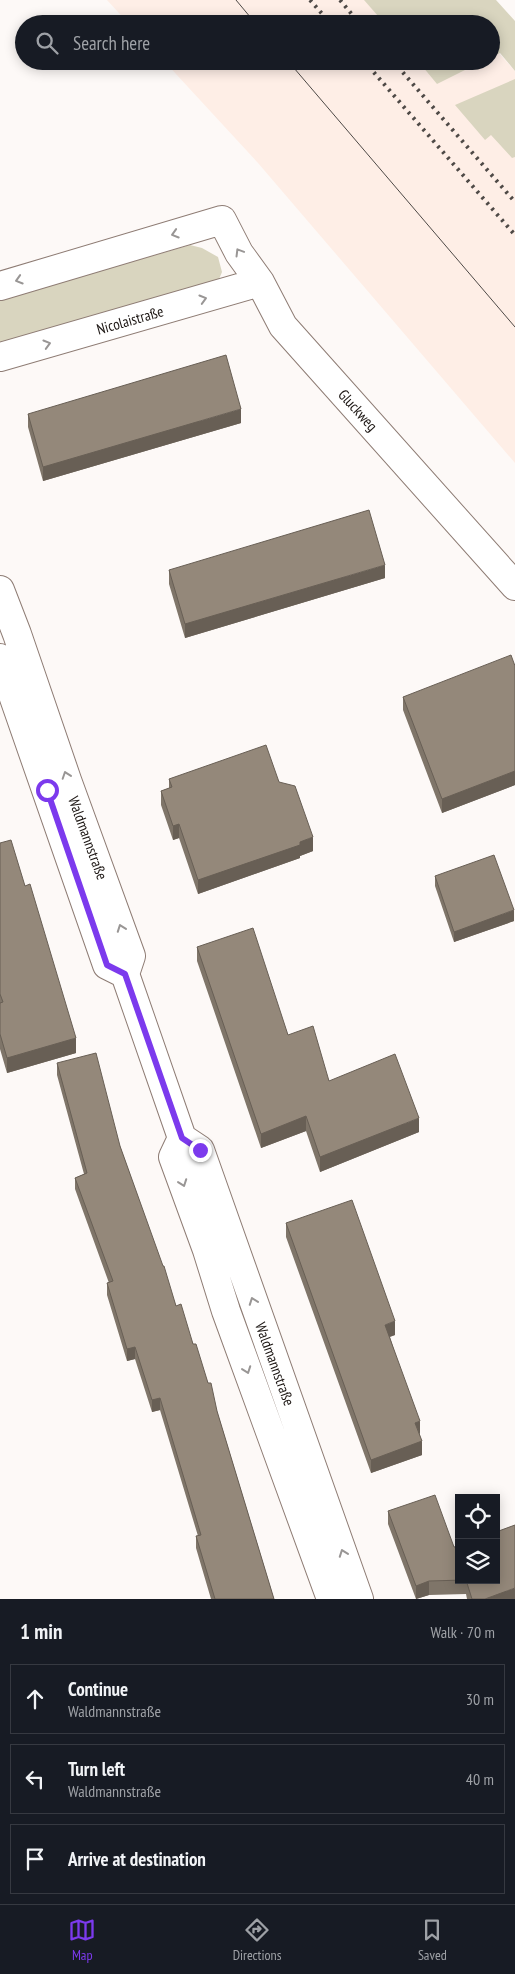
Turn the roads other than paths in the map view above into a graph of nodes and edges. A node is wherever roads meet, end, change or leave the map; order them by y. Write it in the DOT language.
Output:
graph roads {
  1 [pos="260,282"];
  2 [pos="0,286"];
  3 [pos="0,357"];
  4 [pos="515,586"];
  5 [pos="0,590"];
  6 [pos="0,658"];
  7 [pos="29,705"];
  8 [pos="182,1138"];
  9 [pos="331,1599"];
  10 [pos="359,1599"];
  1 -- 2 [label="street, Gluckweg, one-way"];
  3 -- 1 [label="street, Nicolaistraße, one-way"];
  1 -- 4 [label="street, Gluckweg"];
  5 -- 7 [label="street, Waldmannstraße"];
  6 -- 7 [label="street, Waldmannstraße"];
  7 -- 8 [label="street, Waldmannstraße"];
  8 -- 9 [label="street, Waldmannstraße, one-way"];
  10 -- 8 [label="street, Waldmannstraße, one-way"];
}
